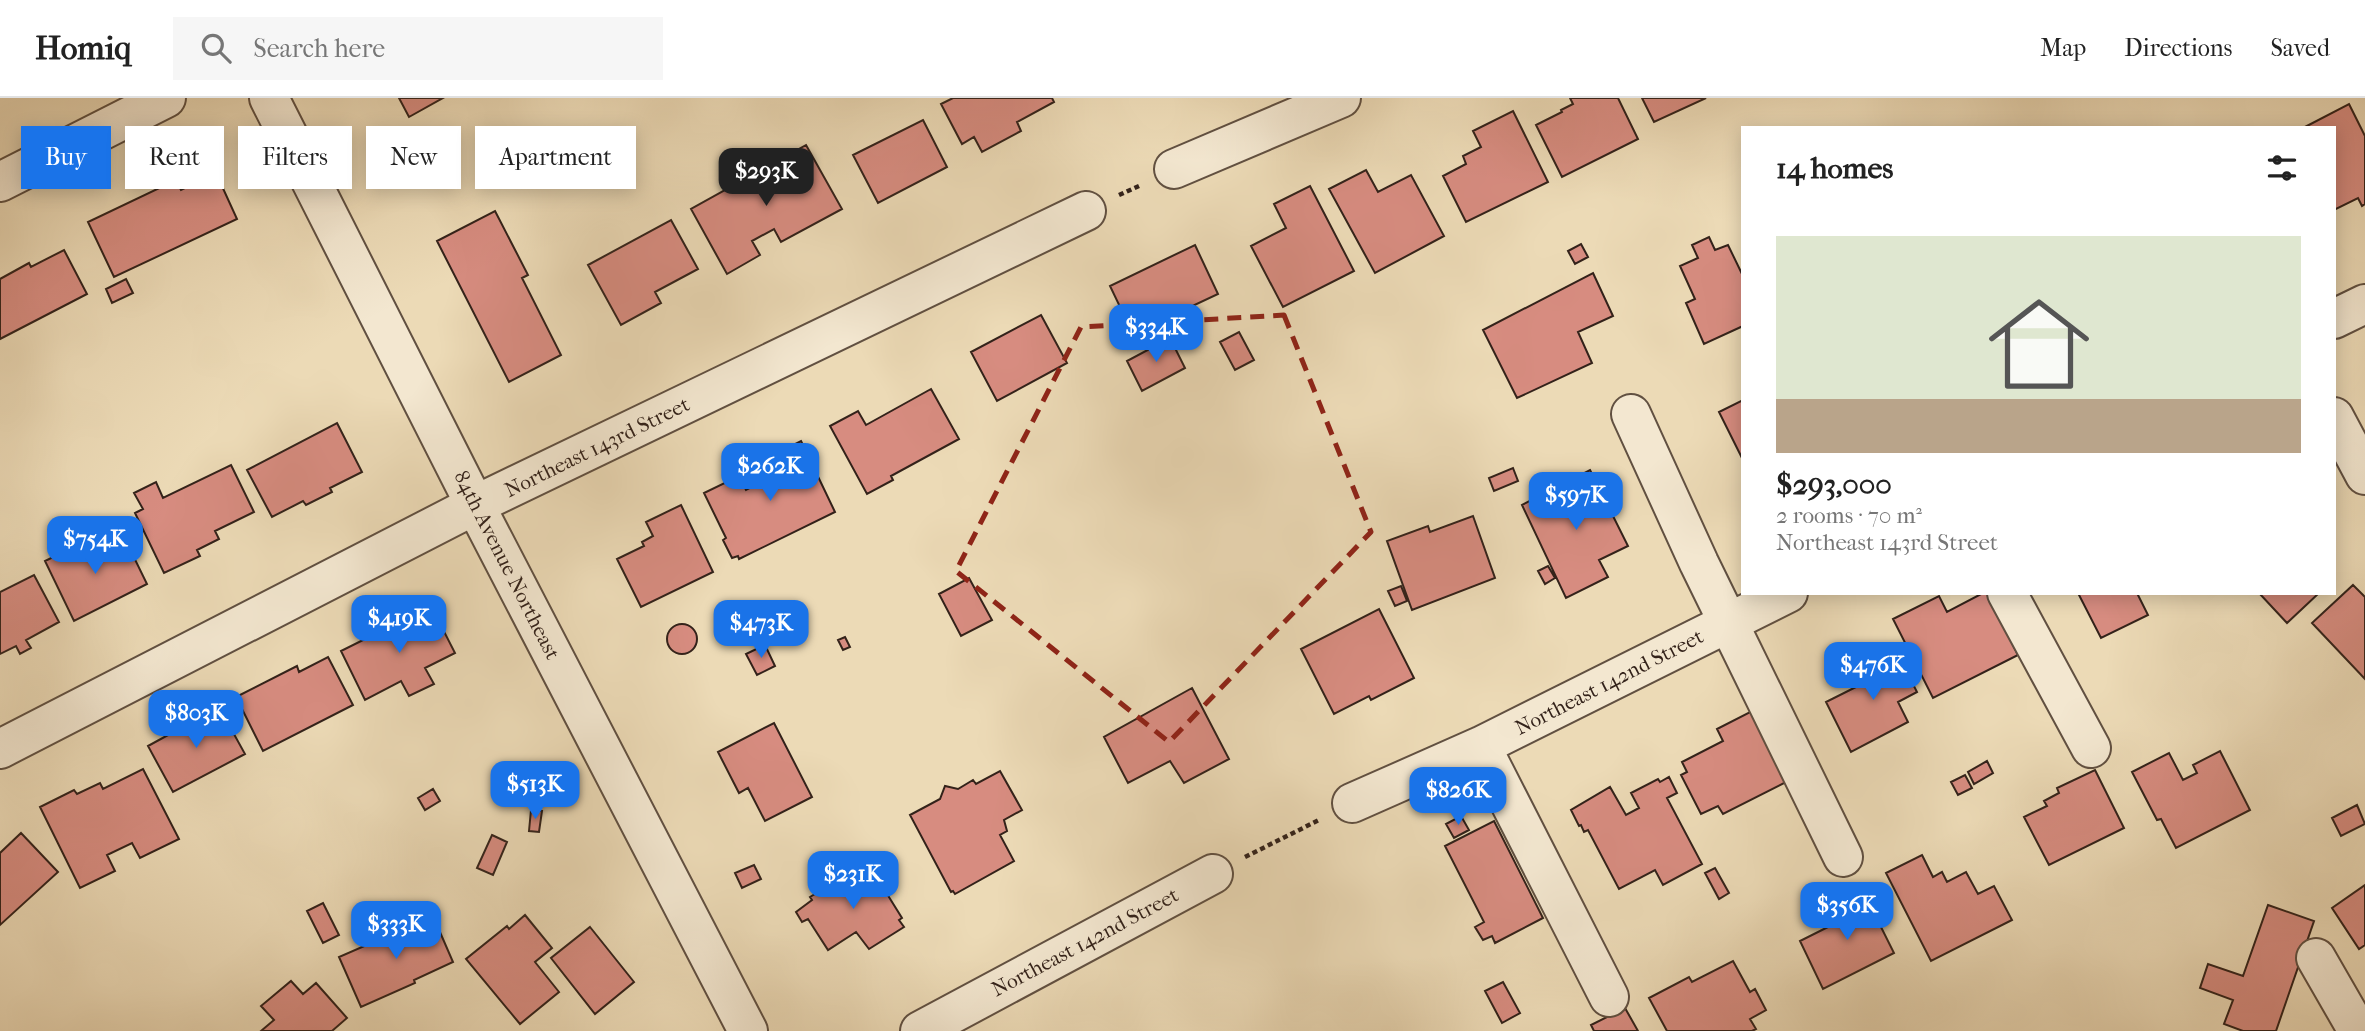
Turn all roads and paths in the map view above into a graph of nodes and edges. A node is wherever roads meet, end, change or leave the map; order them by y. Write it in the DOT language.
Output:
graph roads {
  1 [pos="166,98"];
  2 [pos="270,98"];
  3 [pos="1341,98"];
  4 [pos="1174,169"];
  5 [pos="0,182"];
  6 [pos="1086,211"];
  7 [pos="2365,304"];
  8 [pos="2336,318"];
  9 [pos="1631,414"];
  10 [pos="2336,421"];
  11 [pos="2365,475"];
  12 [pos="475,505"];
  13 [pos="1784,595"];
  14 [pos="2008,595"];
  15 [pos="1730,621"];
  16 [pos="1481,746"];
  17 [pos="2091,748"];
  18 [pos="0,749"];
  19 [pos="1352,803"];
  20 [pos="1843,857"];
  21 [pos="1213,874"];
  22 [pos="2316,958"];
  23 [pos="1609,997"];
  24 [pos="748,1031"];
  25 [pos="920,1031"];
  26 [pos="2358,1031"];
  1 -- 5 [label="street"];
  2 -- 12 [label="street, 84th Avenue Northeast"];
  3 -- 4 [label="street"];
  4 -- 6 [label="path"];
  6 -- 12 [label="street, Northeast 143rd Street"];
  7 -- 8 [label="street"];
  9 -- 15 [label="street"];
  10 -- 11 [label="street"];
  12 -- 18 [label="street, Northeast 143rd Street"];
  12 -- 24 [label="street, 84th Avenue Northeast"];
  13 -- 15 [label="street, Northeast 142nd Street"];
  14 -- 17 [label="street"];
  15 -- 16 [label="street, Northeast 142nd Street"];
  15 -- 20 [label="street"];
  16 -- 19 [label="street, Northeast 142nd Street"];
  16 -- 23 [label="street"];
  19 -- 21 [label="path"];
  21 -- 25 [label="street, Northeast 142nd Street"];
  22 -- 26 [label="street"];
}
